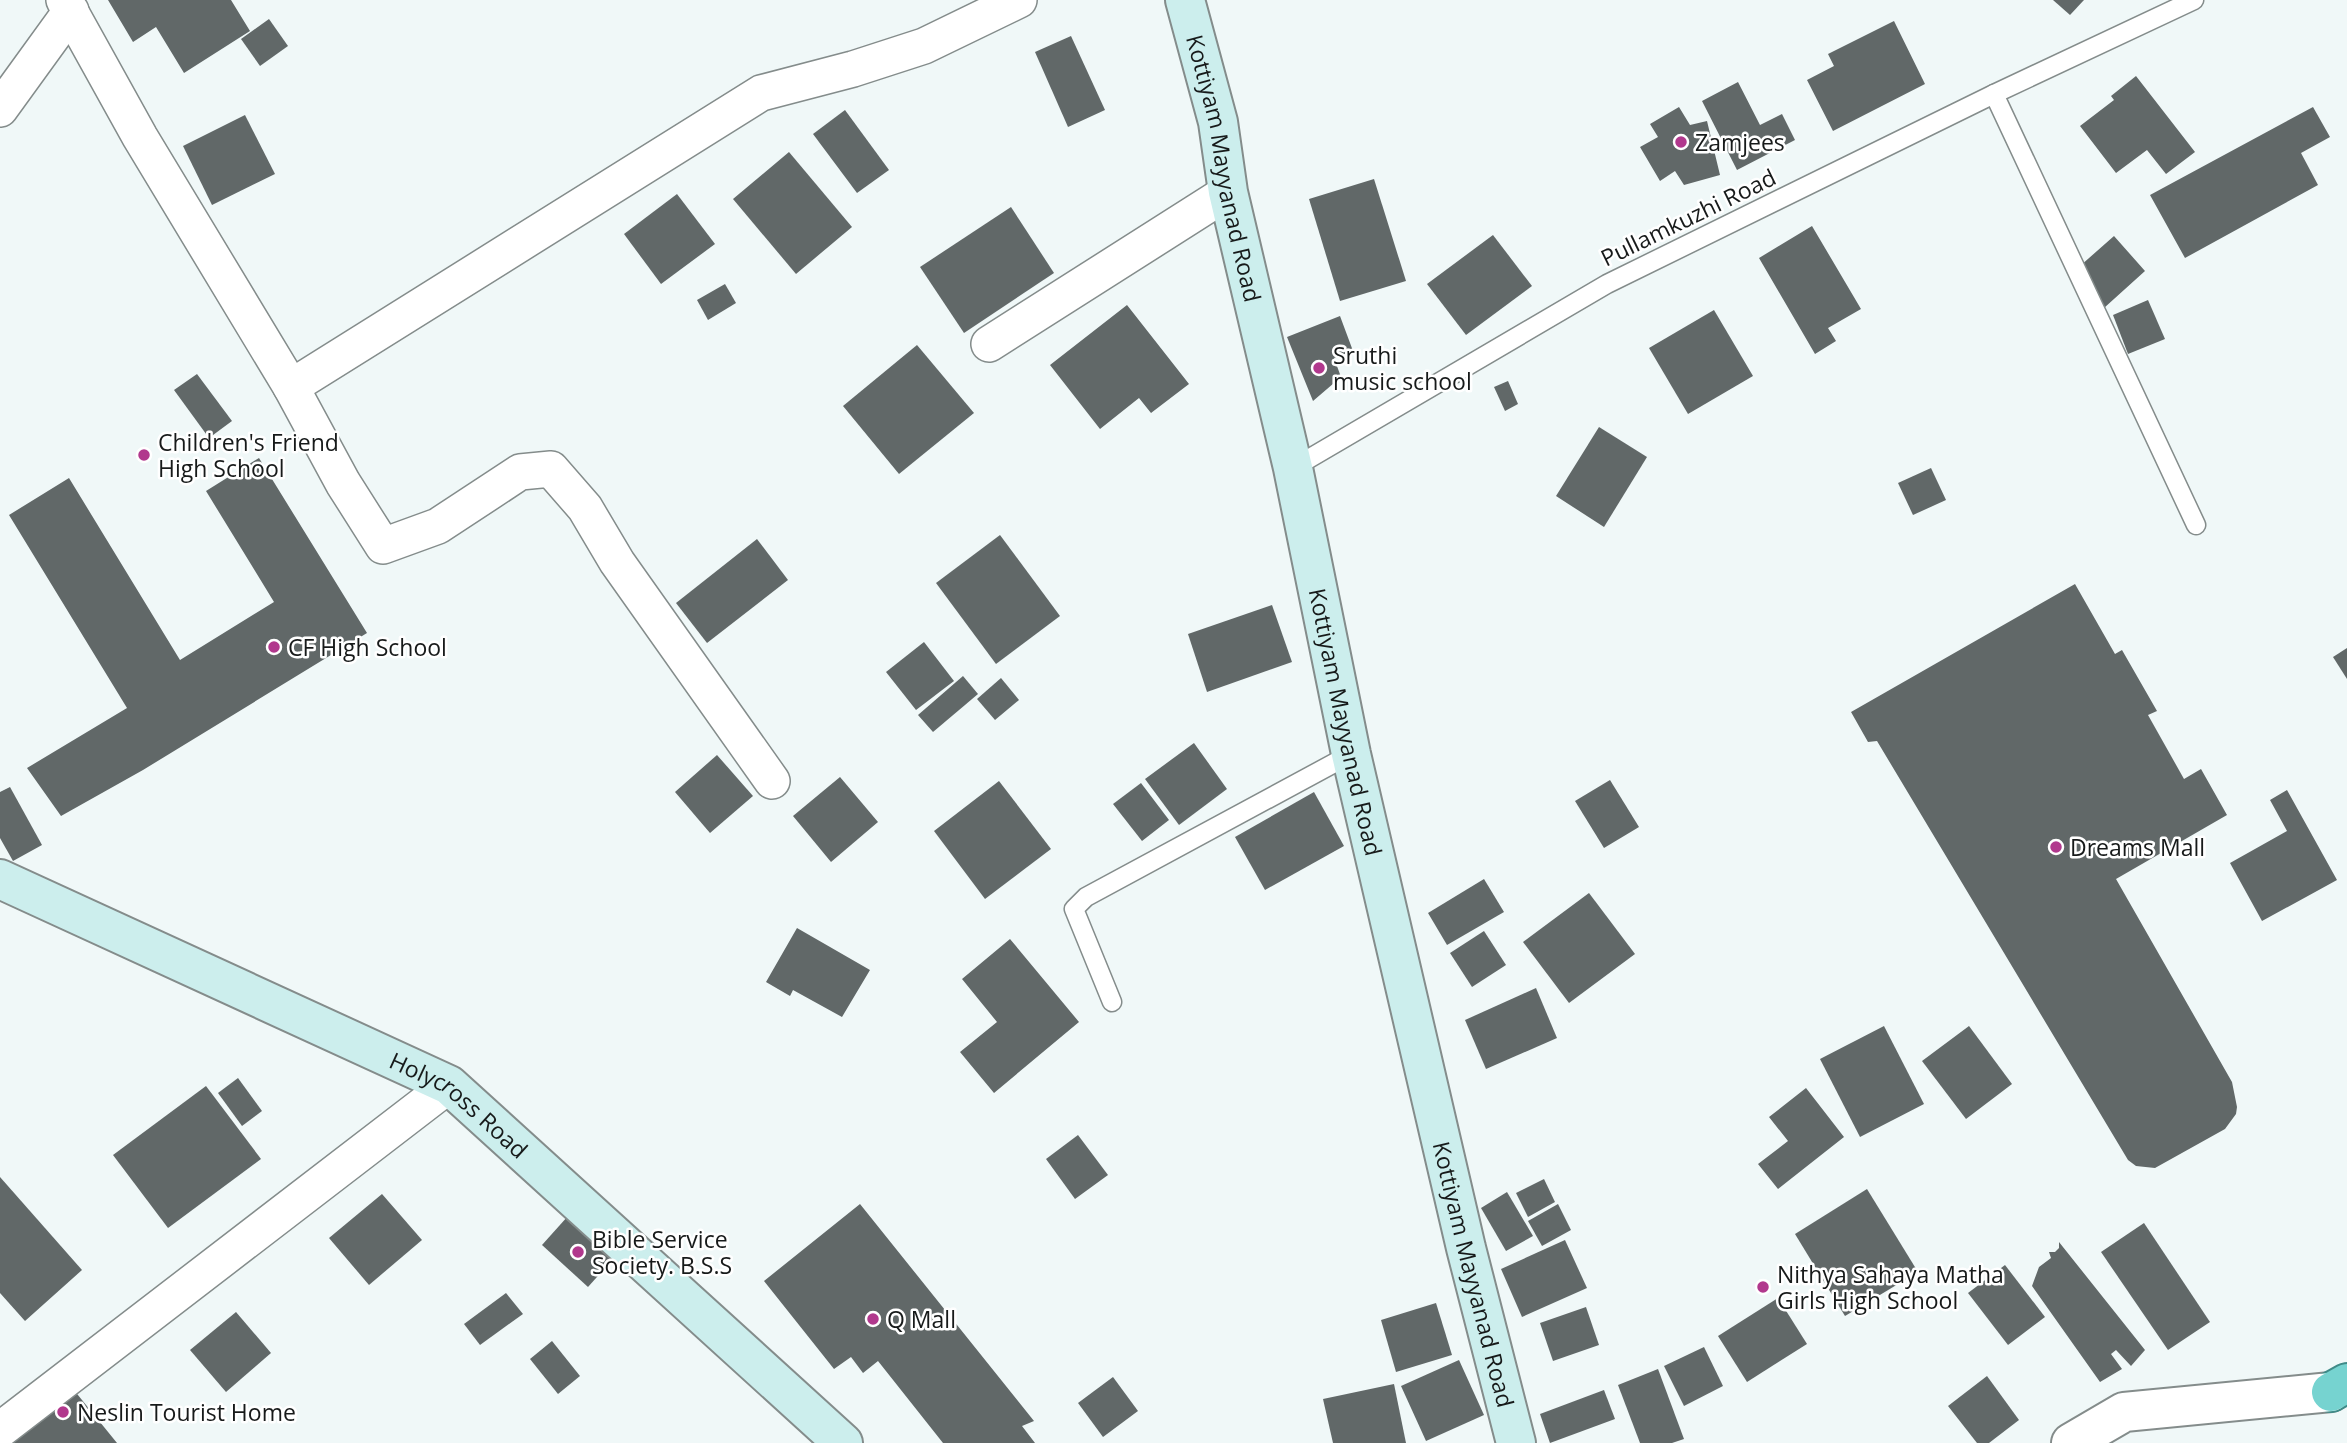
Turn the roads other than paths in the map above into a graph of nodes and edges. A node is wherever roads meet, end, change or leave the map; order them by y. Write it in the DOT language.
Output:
graph roads {
  1 [pos="1019,0"];
  2 [pos="1185,0"];
  3 [pos="2194,0"];
  4 [pos="63,16"];
  5 [pos="0,67"];
  6 [pos="1994,94"];
  7 [pos="0,109"];
  8 [pos="1228,192"];
  9 [pos="989,344"];
  10 [pos="291,387"];
  11 [pos="1293,468"];
  12 [pos="2196,525"];
  13 [pos="1351,754"];
  14 [pos="772,781"];
  15 [pos="0,879"];
  16 [pos="1112,1002"];
  17 [pos="449,1085"];
  18 [pos="2339,1387"];
  19 [pos="0,1430"];
  20 [pos="843,1443"];
  21 [pos="1516,1443"];
  22 [pos="2071,1443"];
  1 -- 10 [label="street"];
  2 -- 8 [label="main road, Kottiyam Mayyanad Road"];
  3 -- 6 [label="lane, Pullamkuzhi Road"];
  4 -- 5 [label="street"];
  4 -- 7 [label="street"];
  4 -- 10 [label="street"];
  6 -- 11 [label="lane, Pullamkuzhi Road"];
  6 -- 12 [label="lane"];
  8 -- 9 [label="street"];
  8 -- 11 [label="main road, Kottiyam Mayyanad Road"];
  10 -- 14 [label="street"];
  11 -- 13 [label="main road, Kottiyam Mayyanad Road"];
  13 -- 16 [label="lane"];
  13 -- 21 [label="main road, Kottiyam Mayyanad Road"];
  15 -- 17 [label="main road, Holycross Road"];
  17 -- 19 [label="street"];
  17 -- 20 [label="main road, Holycross Road"];
  18 -- 22 [label="street"];
}
